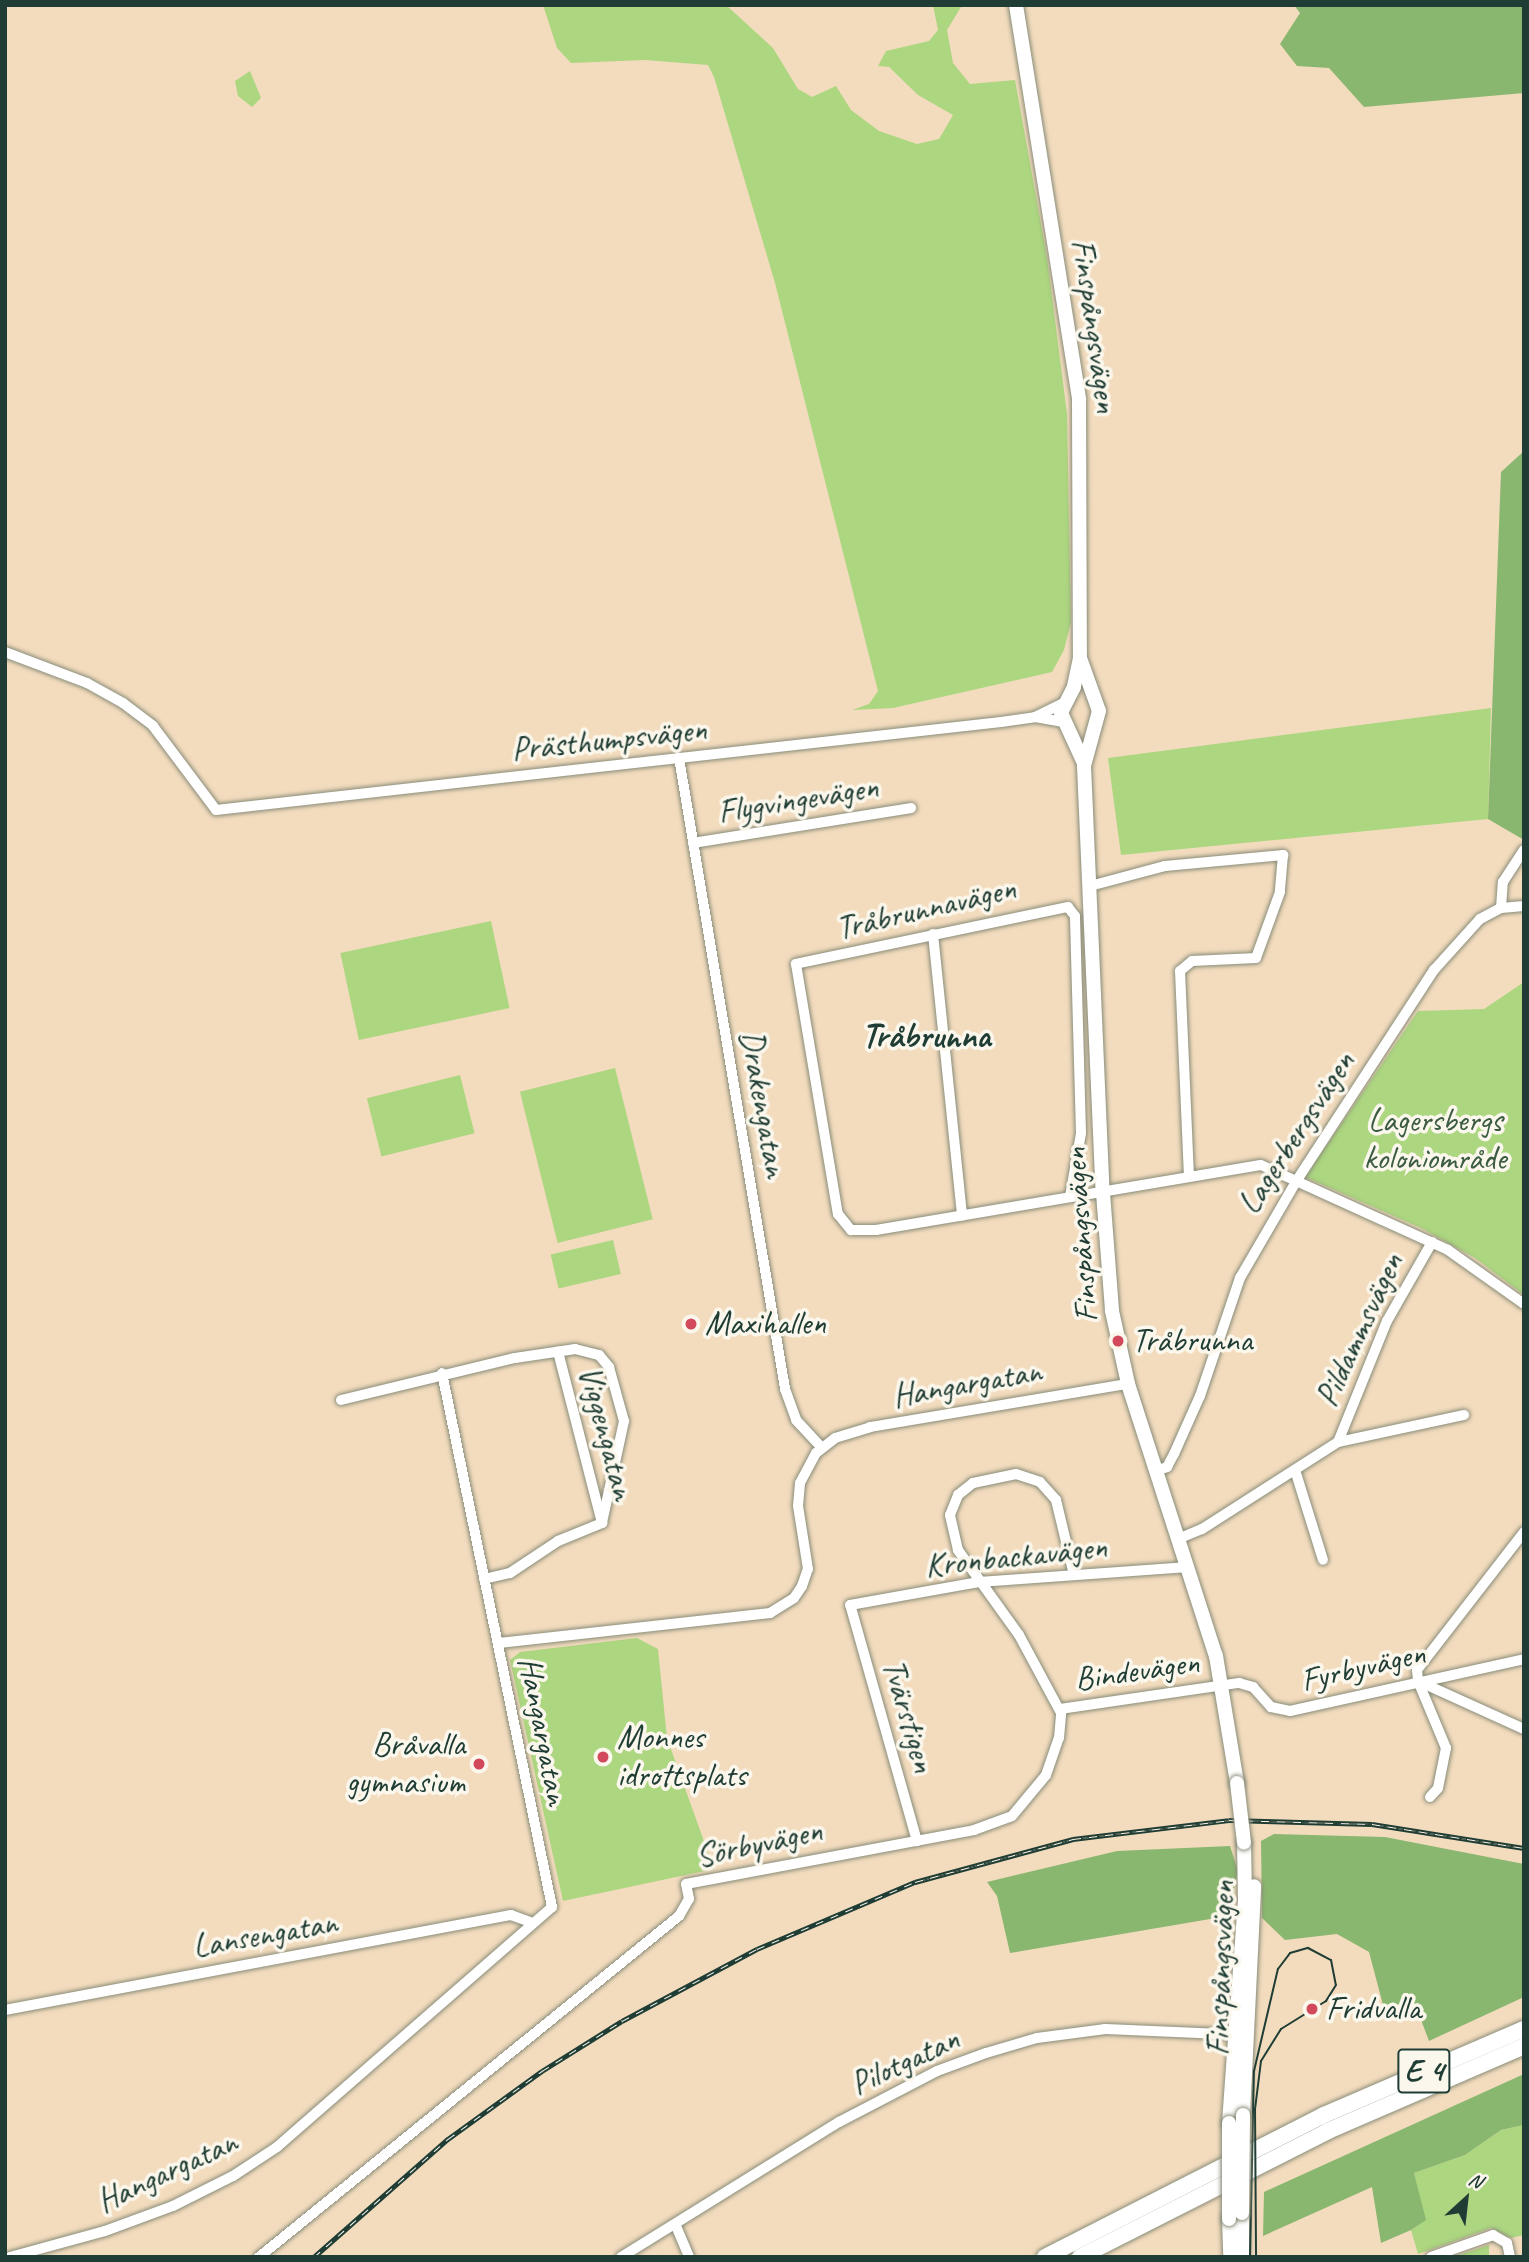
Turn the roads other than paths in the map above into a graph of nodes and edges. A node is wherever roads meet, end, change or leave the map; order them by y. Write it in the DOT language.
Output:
graph roads {
  1 [pos="1016,5"];
  2 [pos="5,652"];
  3 [pos="1080,658"];
  4 [pos="1092,698"];
  5 [pos="1066,700"];
  6 [pos="1035,717"];
  7 [pos="1093,725"];
  8 [pos="1067,726"];
  9 [pos="679,758"];
  10 [pos="1084,766"];
  11 [pos="911,808"];
  12 [pos="693,843"];
  13 [pos="1524,850"];
  14 [pos="1090,886"];
  15 [pos="1524,906"];
  16 [pos="1501,908"];
  17 [pos="933,934"];
  18 [pos="1189,1176"];
  19 [pos="1297,1180"];
  20 [pos="1103,1193"];
  21 [pos="1070,1197"];
  22 [pos="962,1216"];
  23 [pos="1432,1242"];
  24 [pos="1524,1304"];
  25 [pos="558,1352"];
  26 [pos="442,1373"];
  27 [pos="1128,1384"];
  28 [pos="341,1399"];
  29 [pos="1464,1415"];
  30 [pos="1338,1442"];
  31 [pos="821,1447"];
  32 [pos="1295,1470"];
  33 [pos="1155,1471"];
  34 [pos="602,1522"];
  35 [pos="1524,1532"];
  36 [pos="1178,1539"];
  37 [pos="1323,1560"];
  38 [pos="1188,1567"];
  39 [pos="1074,1575"];
  40 [pos="484,1579"];
  41 [pos="979,1582"];
  42 [pos="850,1605"];
  43 [pos="499,1643"];
  44 [pos="1524,1659"];
  45 [pos="1418,1681"];
  46 [pos="1223,1685"];
  47 [pos="1060,1709"];
  48 [pos="1524,1729"];
  49 [pos="1430,1797"];
  50 [pos="917,1841"];
  51 [pos="533,1923"];
  52 [pos="5,2010"];
  53 [pos="1524,2029"];
  54 [pos="1240,2035"];
  55 [pos="1524,2046"];
  56 [pos="1236,2216"];
  57 [pos="676,2226"];
  58 [pos="5,2248"];
  59 [pos="9,2257"];
  60 [pos="259,2257"];
  61 [pos="621,2257"];
  62 [pos="689,2257"];
  63 [pos="1045,2257"];
  64 [pos="1080,2257"];
  65 [pos="1230,2257"];
  66 [pos="1242,2257"];
  67 [pos="1431,2257"];
  68 [pos="1510,2257"];
  1 -- 3 [label="main road, Finspångsvägen"];
  2 -- 9 [label="street, Prästhumpsvägen"];
  3 -- 4 [label="main road, Finspångsvägen"];
  3 -- 5 [label="main road, Finspångsvägen"];
  4 -- 5 [label="main road"];
  4 -- 7 [label="main road, Finspångsvägen"];
  5 -- 6 [label="street, Prästhumpsvägen"];
  5 -- 8 [label="main road, Finspångsvägen"];
  6 -- 8 [label="street, Prästhumpsvägen"];
  6 -- 9 [label="street, Prästhumpsvägen"];
  7 -- 8 [label="main road"];
  7 -- 10 [label="main road, Finspångsvägen"];
  8 -- 10 [label="main road, Finspångsvägen"];
  9 -- 12 [label="street, Drakengatan"];
  10 -- 14 [label="main road, Finspångsvägen"];
  11 -- 12 [label="street, Flygvingevägen"];
  12 -- 31 [label="street, Drakengatan"];
  13 -- 16 [label="street"];
  14 -- 18 [label="street"];
  14 -- 20 [label="main road, Finspångsvägen"];
  15 -- 16 [label="street"];
  16 -- 19 [label="street, Lagerbergsvägen"];
  17 -- 21 [label="street, Tråbrunnavägen"];
  17 -- 22 [label="street"];
  17 -- 22 [label="street, Tråbrunnavägen"];
  18 -- 19 [label="street"];
  18 -- 20 [label="street"];
  19 -- 23 [label="street"];
  19 -- 33 [label="street, Lagerbergsvägen"];
  20 -- 21 [label="street"];
  20 -- 27 [label="main road, Finspångsvägen"];
  21 -- 22 [label="street"];
  23 -- 24 [label="street"];
  23 -- 30 [label="street, Pildammsvägen"];
  25 -- 26 [label="street"];
  25 -- 34 [label="street, Viggengatan"];
  25 -- 34 [label="street"];
  26 -- 28 [label="street"];
  26 -- 40 [label="street"];
  27 -- 31 [label="street, Hangargatan"];
  27 -- 33 [label="main road, Finspångsvägen"];
  29 -- 30 [label="street, Pildammsvägen"];
  30 -- 32 [label="street, Pildammsvägen"];
  31 -- 43 [label="street, Hangargatan"];
  32 -- 36 [label="street, Pildammsvägen"];
  32 -- 37 [label="street"];
  33 -- 36 [label="main road, Finspångsvägen"];
  34 -- 40 [label="street, Viggengatan"];
  35 -- 45 [label="street"];
  36 -- 38 [label="main road, Finspångsvägen"];
  38 -- 39 [label="street, Kronbackavägen"];
  38 -- 46 [label="main road, Finspångsvägen"];
  39 -- 41 [label="street, Kronbackavägen"];
  39 -- 41 [label="street"];
  40 -- 43 [label="street"];
  41 -- 42 [label="street, Kronbackavägen"];
  41 -- 47 [label="street"];
  42 -- 50 [label="street, Tvärstigen"];
  43 -- 51 [label="street, Hangargatan"];
  44 -- 45 [label="street, Fyrbyvägen"];
  45 -- 46 [label="street, Fyrbyvägen"];
  45 -- 48 [label="street"];
  45 -- 49 [label="street"];
  46 -- 47 [label="street, Bindevägen"];
  46 -- 54 [label="main road, Finspångsvägen, bridge"];
  47 -- 50 [label="street, Sörbyvägen"];
  50 -- 60 [label="street, Sörbyvägen"];
  51 -- 52 [label="street, Lansengatan"];
  51 -- 59 [label="street, Hangargatan"];
  53 -- 63 [label="highway, E 4"];
  54 -- 56 [label="main road, Finspångsvägen, bridge"];
  54 -- 56 [label="main road, Finspångsvägen, bridge"];
  54 -- 57 [label="street, Pilotgatan"];
  55 -- 64 [label="highway, E 4"];
  56 -- 65 [label="main road, Finspångsvägen"];
  56 -- 66 [label="main road, Finspångsvägen"];
  57 -- 61 [label="street, Pilotgatan"];
  57 -- 62 [label="street"];
  58 -- 59 [label="street"];
  67 -- 68 [label="street"];
}
